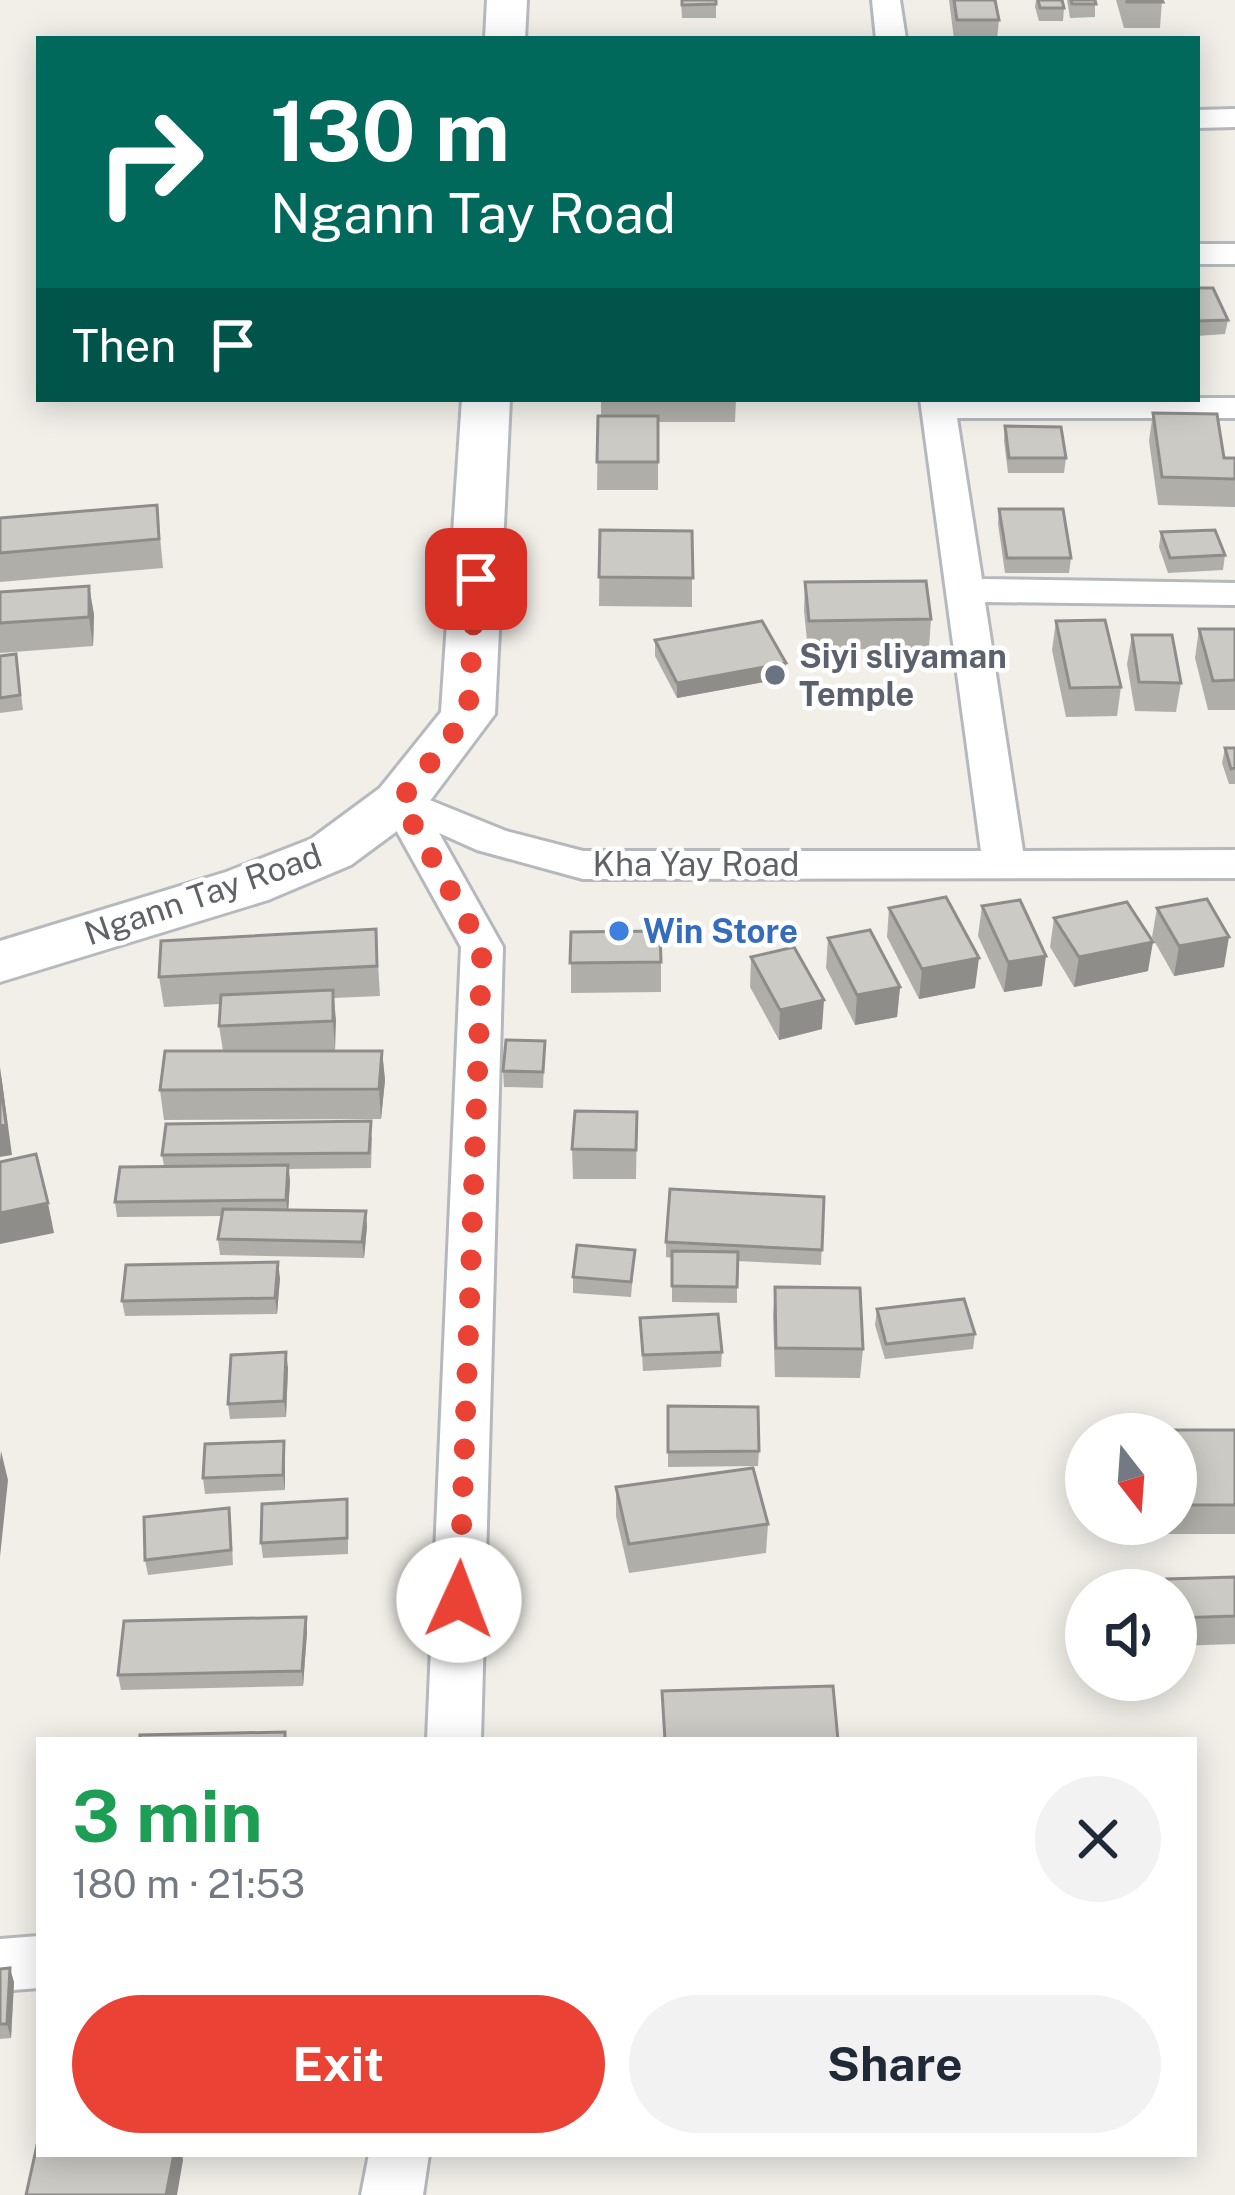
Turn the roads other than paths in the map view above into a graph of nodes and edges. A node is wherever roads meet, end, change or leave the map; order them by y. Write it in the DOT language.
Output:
graph roads {
  1 [pos="507,0"];
  2 [pos="886,0"];
  3 [pos="505,36"];
  4 [pos="891,36"];
  5 [pos="1235,118"];
  6 [pos="1200,119"];
  7 [pos="1200,254"];
  8 [pos="1235,254"];
  9 [pos="486,402"];
  10 [pos="938,404"];
  11 [pos="1235,408"];
  12 [pos="961,590"];
  13 [pos="1235,594"];
  14 [pos="400,801"];
  15 [pos="1235,864"];
  16 [pos="1004,865"];
  17 [pos="0,962"];
  18 [pos="454,1737"];
  19 [pos="36,1962"];
  20 [pos="0,1965"];
  21 [pos="398,2157"];
  22 [pos="392,2195"];
  1 -- 3 [label="main road"];
  2 -- 4 [label="street"];
  5 -- 6 [label="street"];
  7 -- 8 [label="street"];
  9 -- 14 [label="main road, Ngann Tay Road"];
  10 -- 11 [label="street"];
  10 -- 12 [label="street"];
  12 -- 13 [label="street"];
  12 -- 16 [label="street"];
  14 -- 16 [label="street, Kha Yay Road"];
  14 -- 17 [label="main road, Ngann Tay Road"];
  14 -- 18 [label="street"];
  15 -- 16 [label="street, Kha Yay Road"];
  19 -- 20 [label="street"];
  21 -- 22 [label="street"];
}
